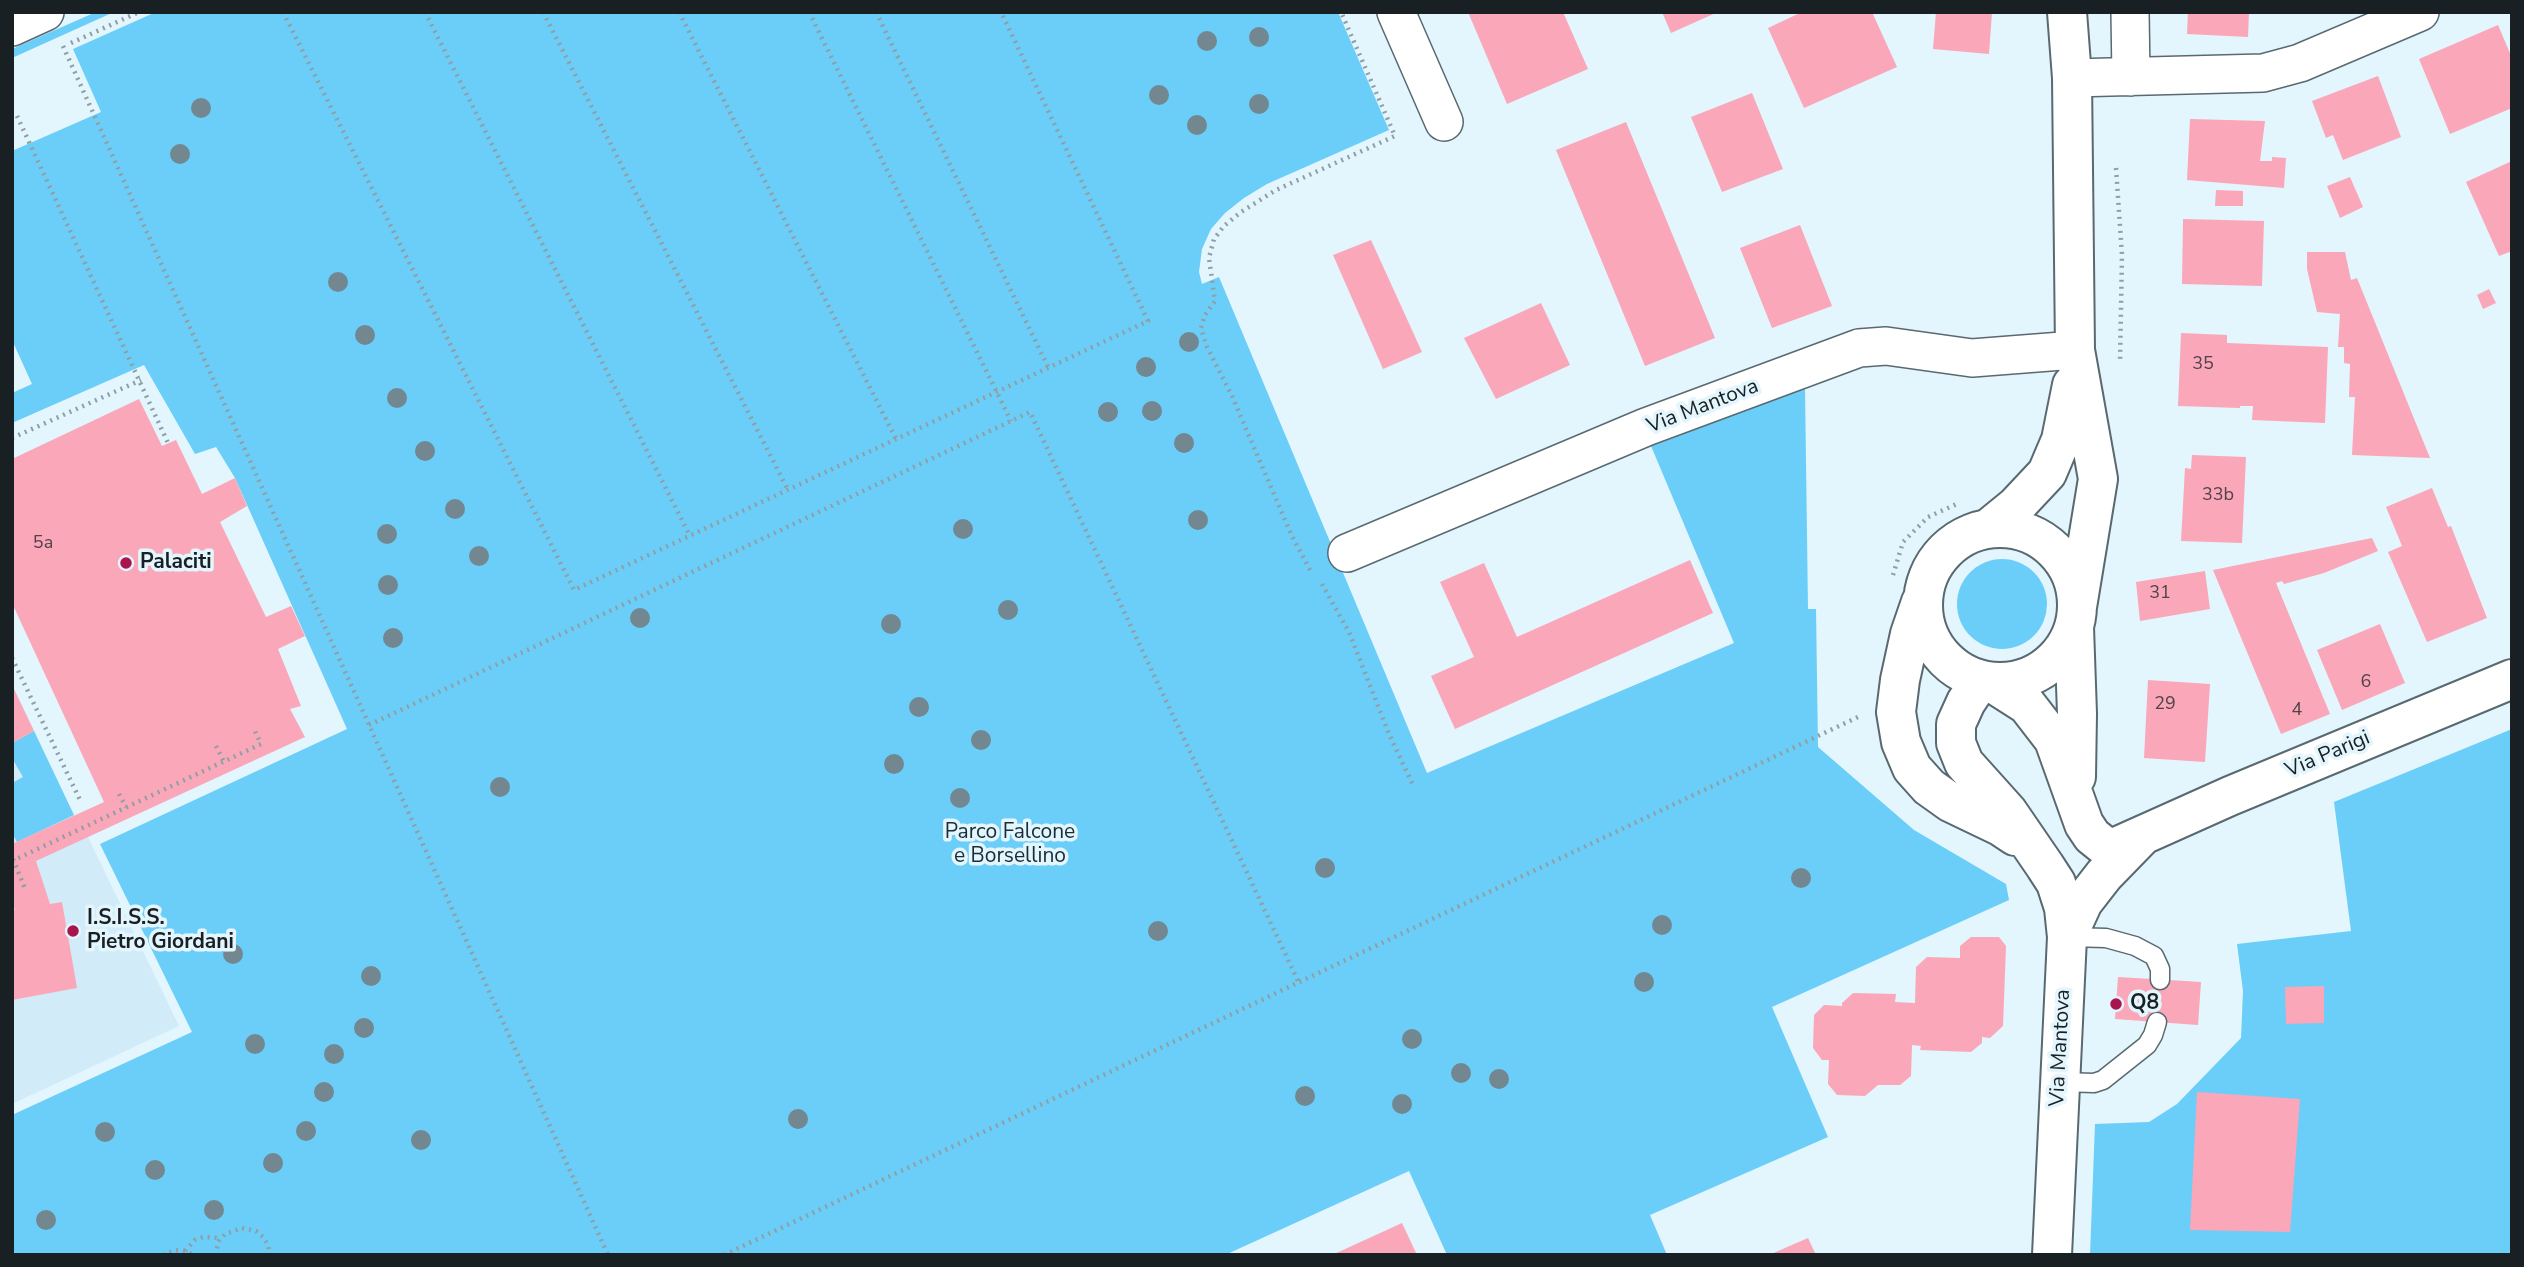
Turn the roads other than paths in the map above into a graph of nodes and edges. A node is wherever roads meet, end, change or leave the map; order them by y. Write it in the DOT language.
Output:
graph roads {
  1 [pos="44,12"];
  2 [pos="1396,12"];
  3 [pos="2067,12"];
  4 [pos="2130,12"];
  5 [pos="2420,12"];
  6 [pos="12,27"];
  7 [pos="2131,77"];
  8 [pos="2072,78"];
  9 [pos="1444,122"];
  10 [pos="2076,357"];
  11 [pos="1989,528"];
  12 [pos="1347,553"];
  13 [pos="1923,598"];
  14 [pos="2075,617"];
  15 [pos="2512,679"];
  16 [pos="1987,681"];
  17 [pos="2075,797"];
  18 [pos="2144,834"];
  19 [pos="2034,849"];
  20 [pos="2067,937"];
  21 [pos="2160,979"];
  22 [pos="2157,1022"];
  23 [pos="2060,1082"];
  24 [pos="2052,1255"];
  1 -- 6 [label="street"];
  2 -- 9 [label="street"];
  3 -- 8 [label="main road, Via Mantova"];
  4 -- 7 [label="street"];
  5 -- 7 [label="street"];
  7 -- 8 [label="street"];
  8 -- 10 [label="main road, Via Mantova"];
  10 -- 11 [label="main road, Via Mantova"];
  10 -- 12 [label="street, Via Mantova"];
  10 -- 14 [label="main road, Via Mantova"];
  11 -- 13 [label="main road, Via Mantova"];
  11 -- 14 [label="main road"];
  13 -- 16 [label="main road, Via Mantova"];
  13 -- 19 [label="main road, Via Mantova"];
  14 -- 16 [label="main road, Via Mantova"];
  14 -- 17 [label="main road, Via Parigi"];
  15 -- 18 [label="main road, Via Parigi"];
  16 -- 17 [label="main road, Via Parigi"];
  16 -- 19 [label="main road, Via Mantova"];
  17 -- 18 [label="main road, Via Parigi"];
  18 -- 20 [label="main road, Via Parigi"];
  19 -- 20 [label="main road, Via Mantova"];
  20 -- 21 [label="lane"];
  20 -- 23 [label="main road, Via Mantova"];
  22 -- 23 [label="lane"];
  23 -- 24 [label="main road, Via Mantova"];
}
